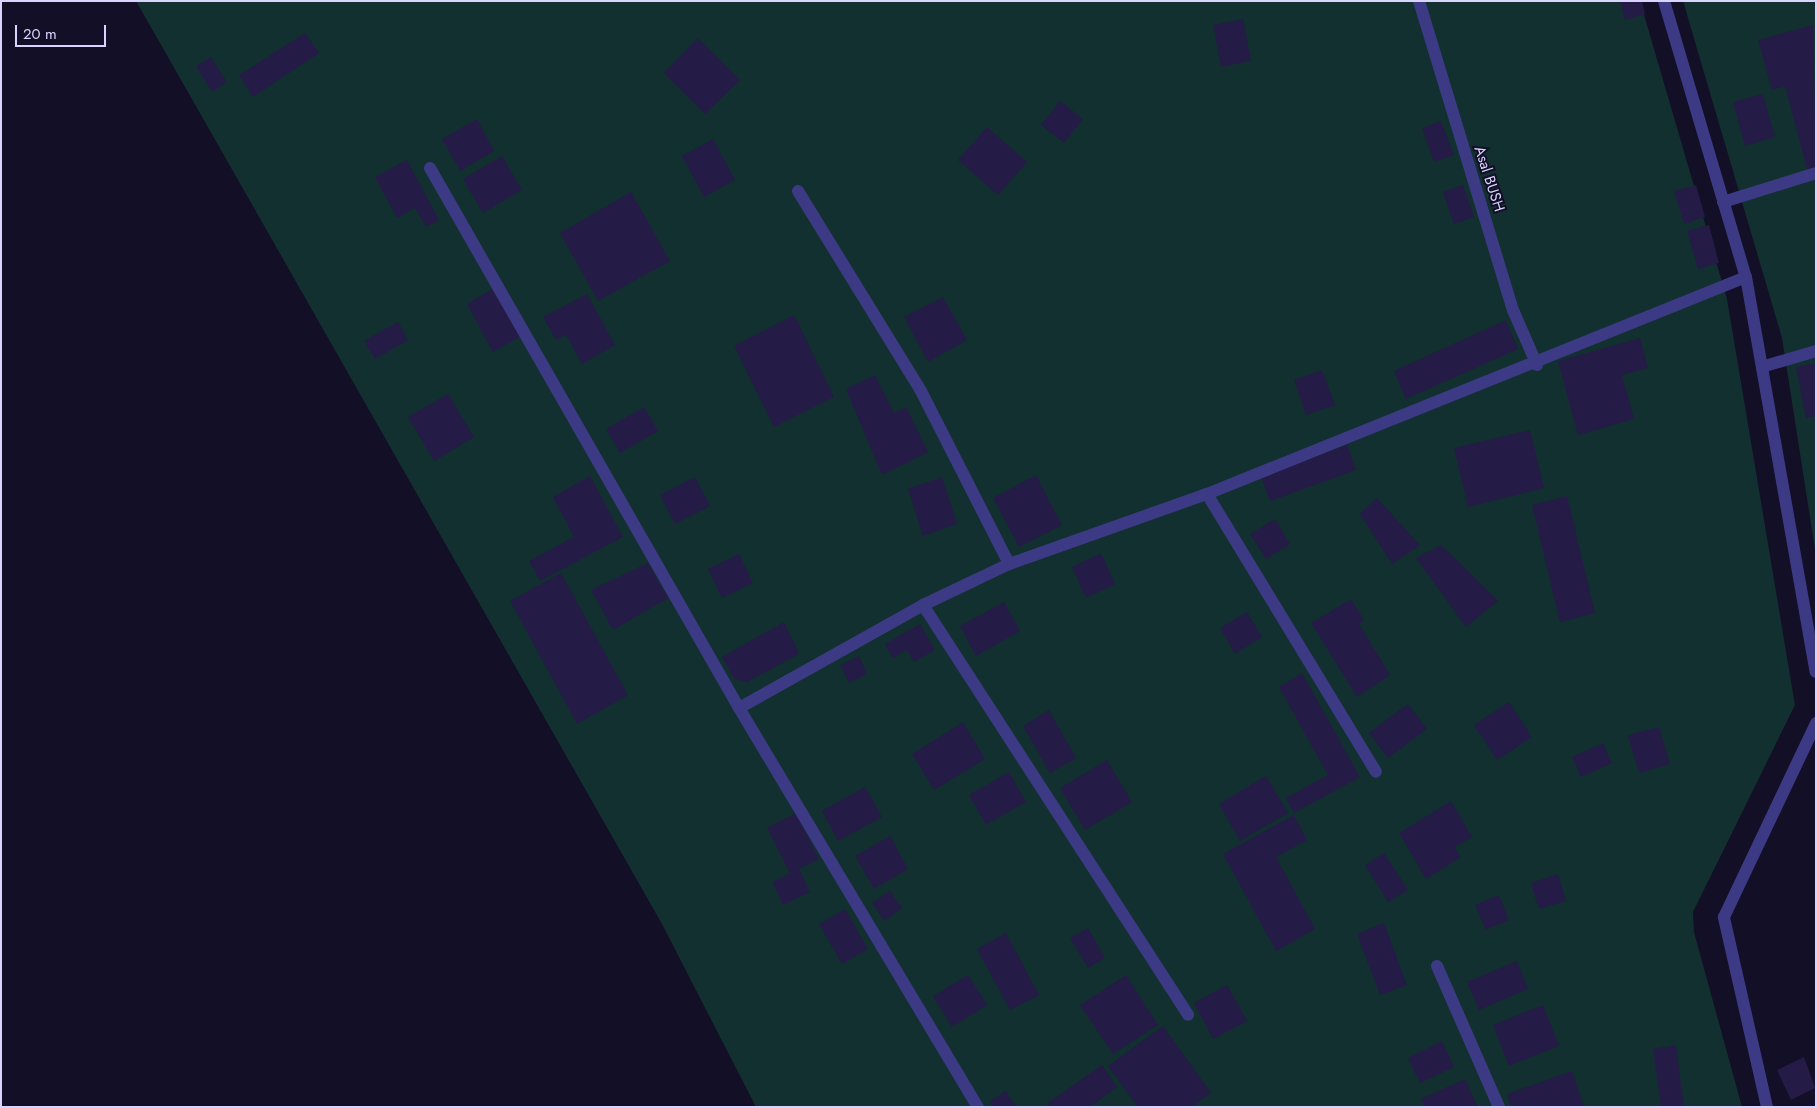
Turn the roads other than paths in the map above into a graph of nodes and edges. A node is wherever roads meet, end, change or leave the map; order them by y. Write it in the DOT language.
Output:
graph roads {
  1 [pos="1419,1"];
  2 [pos="1664,1"];
  3 [pos="430,168"];
  4 [pos="1816,173"];
  5 [pos="798,191"];
  6 [pos="1723,202"];
  7 [pos="1746,277"];
  8 [pos="1816,350"];
  9 [pos="1537,365"];
  10 [pos="1765,366"];
  11 [pos="1207,494"];
  12 [pos="1009,564"];
  13 [pos="923,605"];
  14 [pos="1816,672"];
  15 [pos="739,708"];
  16 [pos="1816,723"];
  17 [pos="1376,772"];
  18 [pos="1438,966"];
  19 [pos="1188,1015"];
  20 [pos="978,1107"];
  21 [pos="1499,1107"];
  22 [pos="1767,1107"];
  1 -- 9 [label="street, Asal BUSH"];
  2 -- 6 [label="street"];
  3 -- 15 [label="street"];
  4 -- 6 [label="street"];
  5 -- 12 [label="street"];
  6 -- 7 [label="street"];
  7 -- 9 [label="street"];
  7 -- 10 [label="street"];
  8 -- 10 [label="street"];
  9 -- 11 [label="street"];
  10 -- 14 [label="street"];
  11 -- 12 [label="street"];
  11 -- 17 [label="street"];
  12 -- 13 [label="street"];
  13 -- 15 [label="street"];
  13 -- 19 [label="street"];
  15 -- 20 [label="street"];
  16 -- 22 [label="street"];
  18 -- 21 [label="street"];
}
